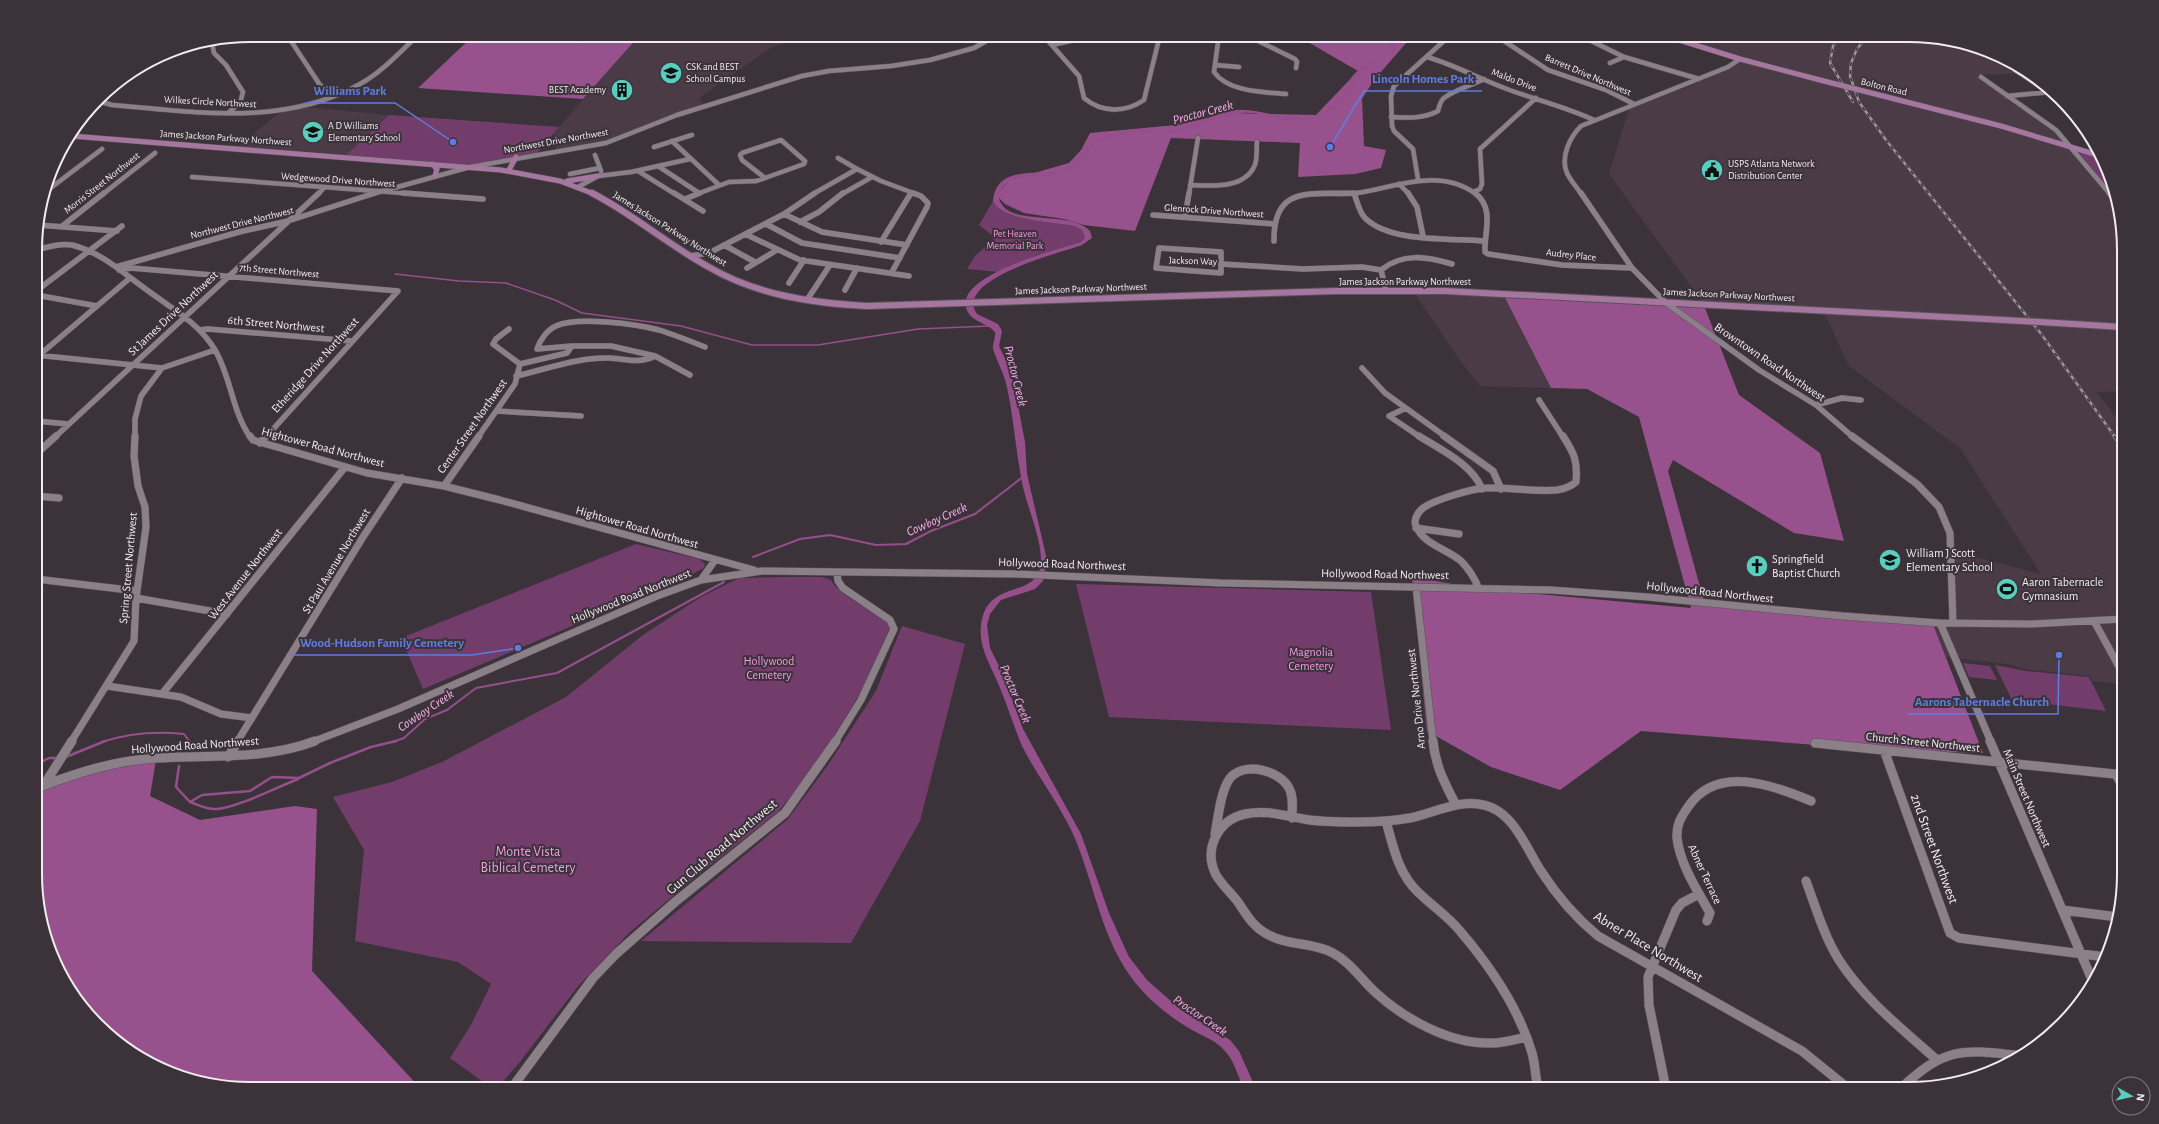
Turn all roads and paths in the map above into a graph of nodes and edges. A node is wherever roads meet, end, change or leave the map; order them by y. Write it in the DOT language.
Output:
graph roads {
  1 [pos="292,42"];
  2 [pos="410,42"];
  3 [pos="987,42"];
  4 [pos="1049,42"];
  5 [pos="1066,42"];
  6 [pos="1158,42"];
  7 [pos="1218,42"];
  8 [pos="1260,42"];
  9 [pos="1443,42"];
  10 [pos="1506,42"];
  11 [pos="1593,42"];
  12 [pos="1685,42"];
  13 [pos="1052,45"];
  14 [pos="212,46"];
  15 [pos="1427,57"];
  16 [pos="1624,57"];
  17 [pos="1740,59"];
  18 [pos="1610,63"];
  19 [pos="1214,65"];
  20 [pos="1239,67"];
  21 [pos="1296,68"];
  22 [pos="1981,77"];
  23 [pos="1484,79"];
  24 [pos="1699,79"];
  25 [pos="2044,93"];
  26 [pos="1286,94"];
  27 [pos="334,96"];
  28 [pos="2007,96"];
  29 [pos="1536,98"];
  30 [pos="103,103"];
  31 [pos="1634,104"];
  32 [pos="228,113"];
  33 [pos="1391,117"];
  34 [pos="1594,120"];
  35 [pos="692,135"];
  36 [pos="76,136"];
  37 [pos="1198,138"];
  38 [pos="672,141"];
  39 [pos="1257,142"];
  40 [pos="2072,146"];
  41 [pos="654,147"];
  42 [pos="102,149"];
  43 [pos="155,153"];
  44 [pos="2093,153"];
  45 [pos="595,155"];
  46 [pos="516,158"];
  47 [pos="838,158"];
  48 [pos="690,159"];
  49 [pos="432,164"];
  50 [pos="470,166"];
  51 [pos="658,166"];
  52 [pos="600,168"];
  53 [pos="857,169"];
  54 [pos="509,170"];
  55 [pos="638,170"];
  56 [pos="570,174"];
  57 [pos="436,176"];
  58 [pos="600,176"];
  59 [pos="192,177"];
  60 [pos="765,178"];
  61 [pos="872,178"];
  62 [pos="1418,179"];
  63 [pos="558,180"];
  64 [pos="1399,184"];
  65 [pos="718,185"];
  66 [pos="1190,185"];
  67 [pos="52,187"];
  68 [pos="578,187"];
  69 [pos="324,188"];
  70 [pos="378,192"];
  71 [pos="1473,192"];
  72 [pos="2109,192"];
  73 [pos="699,193"];
  74 [pos="911,193"];
  75 [pos="1354,193"];
  76 [pos="483,199"];
  77 [pos="685,199"];
  78 [pos="703,211"];
  79 [pos="784,214"];
  80 [pos="1153,215"];
  81 [pos="1185,217"];
  82 [pos="288,221"];
  83 [pos="800,222"];
  84 [pos="766,224"];
  85 [pos="1274,224"];
  86 [pos="44,225"];
  87 [pos="122,226"];
  88 [pos="61,227"];
  89 [pos="116,231"];
  90 [pos="745,234"];
  91 [pos="1422,236"];
  92 [pos="1274,241"];
  93 [pos="1484,241"];
  94 [pos="881,242"];
  95 [pos="724,245"];
  96 [pos="907,245"];
  97 [pos="42,249"];
  98 [pos="777,250"];
  99 [pos="90,252"];
  100 [pos="709,253"];
  101 [pos="690,256"];
  102 [pos="900,258"];
  103 [pos="804,260"];
  104 [pos="755,262"];
  105 [pos="1221,264"];
  106 [pos="1452,264"];
  107 [pos="830,265"];
  108 [pos="706,266"];
  109 [pos="117,268"];
  110 [pos="747,268"];
  111 [pos="857,268"];
  112 [pos="1632,268"];
  113 [pos="1381,270"];
  114 [pos="892,272"];
  115 [pos="230,276"];
  116 [pos="908,276"];
  117 [pos="130,278"];
  118 [pos="789,283"];
  119 [pos="42,286"];
  120 [pos="845,290"];
  121 [pos="1386,291"];
  122 [pos="42,296"];
  123 [pos="807,300"];
  124 [pos="1665,302"];
  125 [pos="388,303"];
  126 [pos="97,306"];
  127 [pos="185,317"];
  128 [pos="2117,328"];
  129 [pos="509,329"];
  130 [pos="199,330"];
  131 [pos="352,342"];
  132 [pos="572,346"];
  133 [pos="705,347"];
  134 [pos="215,350"];
  135 [pos="42,352"];
  136 [pos="42,356"];
  137 [pos="656,356"];
  138 [pos="520,364"];
  139 [pos="133,365"];
  140 [pos="162,368"];
  141 [pos="1362,368"];
  142 [pos="690,375"];
  143 [pos="516,376"];
  144 [pos="1539,400"];
  145 [pos="1861,400"];
  146 [pos="1816,405"];
  147 [pos="1406,408"];
  148 [pos="497,411"];
  149 [pos="581,416"];
  150 [pos="42,422"];
  151 [pos="68,424"];
  152 [pos="260,443"];
  153 [pos="42,448"];
  154 [pos="344,467"];
  155 [pos="402,478"];
  156 [pos="444,486"];
  157 [pos="1482,489"];
  158 [pos="1501,489"];
  159 [pos="42,497"];
  160 [pos="59,498"];
  161 [pos="1416,528"];
  162 [pos="1459,534"];
  163 [pos="715,560"];
  164 [pos="762,571"];
  165 [pos="837,573"];
  166 [pos="42,580"];
  167 [pos="701,580"];
  168 [pos="1416,587"];
  169 [pos="1479,589"];
  170 [pos="137,594"];
  171 [pos="227,614"];
  172 [pos="2117,619"];
  173 [pos="2094,621"];
  174 [pos="1940,623"];
  175 [pos="1953,623"];
  176 [pos="2117,663"];
  177 [pos="107,686"];
  178 [pos="162,694"];
  179 [pos="252,718"];
  180 [pos="1815,743"];
  181 [pos="1884,750"];
  182 [pos="228,757"];
  183 [pos="1998,761"];
  184 [pos="2117,774"];
  185 [pos="42,785"];
  186 [pos="42,786"];
  187 [pos="1810,801"];
  188 [pos="1456,805"];
  189 [pos="1292,818"];
  190 [pos="1386,820"];
  191 [pos="1215,835"];
  192 [pos="1806,882"];
  193 [pos="1699,894"];
  194 [pos="2062,910"];
  195 [pos="2113,916"];
  196 [pos="1707,920"];
  197 [pos="2081,954"];
  198 [pos="2100,956"];
  199 [pos="1653,967"];
  200 [pos="2090,976"];
  201 [pos="1526,1037"];
  202 [pos="2012,1055"];
  203 [pos="1936,1060"];
  204 [pos="516,1082"];
  205 [pos="1537,1082"];
  206 [pos="1665,1082"];
  207 [pos="1842,1082"];
  208 [pos="1909,1082"];
  1 -- 27 [label="street"];
  2 -- 27 [label="street, Wilkes Circle Northwest"];
  3 -- 46 [label="street, Northwest Drive Northwest"];
  4 -- 13 [label="street"];
  5 -- 13 [label="street"];
  6 -- 13 [label="street"];
  7 -- 19 [label="street"];
  8 -- 21 [label="street"];
  9 -- 15 [label="street"];
  10 -- 31 [label="street, Barrett Drive Northwest"];
  11 -- 16 [label="street"];
  12 -- 17 [label="main road, Bolton Road"];
  14 -- 32 [label="street"];
  15 -- 23 [label="street, Maldo Drive"];
  15 -- 33 [label="street"];
  16 -- 18 [label="street"];
  16 -- 24 [label="street"];
  17 -- 24 [label="street, Browntown Road Northwest"];
  17 -- 40 [label="main road, Bolton Road, bridge"];
  19 -- 20 [label="street"];
  19 -- 26 [label="street"];
  22 -- 28 [label="street"];
  23 -- 29 [label="street, Maldo Drive"];
  23 -- 33 [label="street"];
  24 -- 31 [label="street, Browntown Road Northwest"];
  25 -- 28 [label="street"];
  27 -- 32 [label="street, Wilkes Circle Northwest"];
  28 -- 40 [label="street"];
  29 -- 34 [label="street, Maldo Drive"];
  29 -- 71 [label="street"];
  30 -- 32 [label="street, Wilkes Circle Northwest"];
  31 -- 34 [label="street, Browntown Road Northwest"];
  33 -- 62 [label="street"];
  34 -- 112 [label="street, Browntown Road Northwest"];
  35 -- 38 [label="street"];
  36 -- 49 [label="main road, James Jackson Parkway Northwest"];
  37 -- 66 [label="street"];
  38 -- 41 [label="street"];
  38 -- 48 [label="street"];
  39 -- 66 [label="street"];
  40 -- 44 [label="main road, Bolton Road"];
  40 -- 72 [label="street"];
  42 -- 67 [label="street"];
  43 -- 88 [label="street, Morris Street Northwest"];
  45 -- 52 [label="street"];
  46 -- 50 [label="street, Northwest Drive Northwest"];
  46 -- 54 [label="main road"];
  47 -- 53 [label="street"];
  48 -- 51 [label="street"];
  48 -- 65 [label="street"];
  49 -- 50 [label="main road, James Jackson Parkway Northwest"];
  49 -- 57 [label="main road"];
  50 -- 54 [label="main road, James Jackson Parkway Northwest"];
  50 -- 57 [label="street, Northwest Drive Northwest"];
  51 -- 55 [label="street"];
  51 -- 73 [label="street"];
  52 -- 56 [label="street"];
  52 -- 58 [label="street"];
  53 -- 61 [label="street"];
  53 -- 79 [label="street"];
  54 -- 63 [label="main road, James Jackson Parkway Northwest"];
  55 -- 58 [label="street"];
  55 -- 77 [label="street"];
  57 -- 70 [label="street, Northwest Drive Northwest"];
  58 -- 63 [label="main road"];
  58 -- 68 [label="street"];
  59 -- 69 [label="street, Wedgewood Drive Northwest"];
  60 -- 60 [label="street"];
  60 -- 65 [label="street"];
  61 -- 74 [label="street"];
  61 -- 83 [label="street"];
  62 -- 64 [label="street"];
  62 -- 71 [label="street"];
  63 -- 68 [label="main road, James Jackson Parkway Northwest"];
  64 -- 75 [label="street"];
  64 -- 91 [label="street"];
  65 -- 73 [label="street"];
  66 -- 81 [label="street"];
  68 -- 101 [label="main road, James Jackson Parkway Northwest"];
  69 -- 70 [label="street, Wedgewood Drive Northwest"];
  69 -- 82 [label="street, St James Drive Northwest"];
  70 -- 76 [label="street, Wedgewood Drive Northwest"];
  70 -- 82 [label="street, Northwest Drive Northwest"];
  71 -- 93 [label="street"];
  73 -- 77 [label="street"];
  74 -- 94 [label="street"];
  74 -- 96 [label="street"];
  75 -- 85 [label="street"];
  75 -- 91 [label="street"];
  77 -- 78 [label="street"];
  79 -- 83 [label="street"];
  79 -- 84 [label="street"];
  80 -- 81 [label="street, Glenrock Drive Northwest"];
  81 -- 85 [label="street, Glenrock Drive Northwest"];
  82 -- 109 [label="street, Northwest Drive Northwest"];
  82 -- 115 [label="street, St James Drive Northwest"];
  83 -- 94 [label="street"];
  84 -- 90 [label="street"];
  84 -- 102 [label="street"];
  85 -- 92 [label="street"];
  86 -- 88 [label="street"];
  87 -- 89 [label="street"];
  88 -- 89 [label="street"];
  89 -- 99 [label="street"];
  90 -- 95 [label="street"];
  90 -- 98 [label="street"];
  91 -- 93 [label="street"];
  93 -- 112 [label="street, Audrey Place"];
  94 -- 96 [label="street"];
  95 -- 100 [label="street"];
  95 -- 104 [label="street, James Jackson Parkway Northwest"];
  96 -- 102 [label="street"];
  97 -- 99 [label="street, Hightower Road Northwest"];
  98 -- 103 [label="street"];
  98 -- 104 [label="street"];
  99 -- 109 [label="street, Hightower Road Northwest"];
  99 -- 119 [label="street"];
  100 -- 101 [label="street"];
  100 -- 108 [label="street"];
  101 -- 108 [label="main road, James Jackson Parkway Northwest"];
  102 -- 114 [label="street"];
  103 -- 107 [label="street"];
  103 -- 118 [label="street"];
  104 -- 110 [label="street"];
  105 -- 105 [label="street, Jackson Way"];
  105 -- 113 [label="street, Jackson Way"];
  106 -- 113 [label="street"];
  107 -- 111 [label="street"];
  107 -- 123 [label="street"];
  108 -- 123 [label="main road, James Jackson Parkway Northwest"];
  109 -- 115 [label="street, 7th Street Northwest"];
  109 -- 117 [label="street, Hightower Road Northwest"];
  111 -- 114 [label="street"];
  111 -- 120 [label="street"];
  112 -- 124 [label="street, Browntown Road Northwest"];
  113 -- 121 [label="street"];
  114 -- 116 [label="street"];
  115 -- 125 [label="street, 7th Street Northwest"];
  115 -- 127 [label="street, St James Drive Northwest"];
  117 -- 126 [label="street"];
  117 -- 127 [label="street, Hightower Road Northwest"];
  121 -- 123 [label="main road, James Jackson Parkway Northwest"];
  121 -- 124 [label="main road, James Jackson Parkway Northwest"];
  122 -- 126 [label="street"];
  124 -- 128 [label="main road, James Jackson Parkway Northwest, bridge"];
  124 -- 146 [label="street, Browntown Road Northwest"];
  125 -- 131 [label="street, Etheridge Drive Northwest"];
  126 -- 135 [label="street"];
  127 -- 130 [label="street, Hightower Road Northwest"];
  127 -- 139 [label="street, St James Drive Northwest"];
  129 -- 138 [label="street"];
  130 -- 131 [label="street, 6th Street Northwest"];
  130 -- 134 [label="street, Hightower Road Northwest"];
  131 -- 152 [label="street, Etheridge Drive Northwest"];
  132 -- 133 [label="street"];
  132 -- 137 [label="street"];
  132 -- 138 [label="street"];
  134 -- 140 [label="street"];
  134 -- 152 [label="street, Hightower Road Northwest"];
  136 -- 139 [label="street"];
  137 -- 142 [label="street"];
  137 -- 143 [label="street"];
  138 -- 143 [label="street, Center Street Northwest"];
  139 -- 140 [label="street"];
  139 -- 151 [label="street, St James Drive Northwest"];
  140 -- 170 [label="street, Spring Street Northwest"];
  141 -- 147 [label="street"];
  143 -- 148 [label="street, Center Street Northwest"];
  144 -- 158 [label="street"];
  145 -- 146 [label="street"];
  146 -- 175 [label="street, Browntown Road Northwest"];
  147 -- 157 [label="street"];
  147 -- 158 [label="street"];
  148 -- 149 [label="street"];
  148 -- 156 [label="street, Center Street Northwest"];
  150 -- 151 [label="street"];
  151 -- 153 [label="street, St James Drive Northwest"];
  152 -- 154 [label="street, Hightower Road Northwest"];
  154 -- 155 [label="street, Hightower Road Northwest"];
  154 -- 171 [label="street, West Avenue Northwest"];
  155 -- 156 [label="street, Hightower Road Northwest"];
  155 -- 179 [label="street, St Paul Avenue Northwest"];
  156 -- 163 [label="street, Hightower Road Northwest"];
  157 -- 158 [label="street"];
  157 -- 161 [label="street"];
  159 -- 160 [label="street"];
  161 -- 162 [label="street"];
  161 -- 169 [label="street"];
  163 -- 164 [label="street, Hightower Road Northwest"];
  163 -- 167 [label="street"];
  164 -- 165 [label="street, Hollywood Road Northwest"];
  164 -- 167 [label="street, Hollywood Road Northwest"];
  165 -- 168 [label="street, Hollywood Road Northwest"];
  165 -- 204 [label="street, Gun Club Road Northwest"];
  166 -- 170 [label="street"];
  167 -- 182 [label="street, Hollywood Road Northwest"];
  168 -- 169 [label="street, Hollywood Road Northwest"];
  168 -- 188 [label="street, Arno Drive Northwest"];
  169 -- 174 [label="street, Hollywood Road Northwest"];
  170 -- 171 [label="street"];
  170 -- 177 [label="street, Spring Street Northwest"];
  171 -- 178 [label="street, West Avenue Northwest"];
  172 -- 173 [label="street, Hollywood Road Northwest"];
  173 -- 175 [label="street, Hollywood Road Northwest"];
  173 -- 176 [label="street"];
  174 -- 175 [label="street, Hollywood Road Northwest"];
  174 -- 183 [label="street, Main Street Northwest"];
  177 -- 178 [label="street"];
  177 -- 185 [label="street, Spring Street Northwest"];
  178 -- 179 [label="street"];
  179 -- 182 [label="street, St Paul Avenue Northwest"];
  180 -- 181 [label="street, Church Street Northwest"];
  181 -- 183 [label="street, Church Street Northwest"];
  181 -- 197 [label="street, 2nd Street Northwest"];
  182 -- 186 [label="street, Hollywood Road Northwest"];
  183 -- 184 [label="street, Church Street Northwest"];
  183 -- 194 [label="street, Main Street Northwest"];
  187 -- 193 [label="street, Abner Terrace"];
  188 -- 190 [label="street, Abner Place Northwest"];
  188 -- 199 [label="street, Abner Place Northwest"];
  189 -- 190 [label="street, Abner Place Northwest"];
  189 -- 191 [label="street, Abner Place Northwest"];
  189 -- 191 [label="street"];
  190 -- 201 [label="street"];
  191 -- 201 [label="street"];
  192 -- 203 [label="street"];
  193 -- 196 [label="street, Abner Terrace"];
  193 -- 199 [label="street"];
  194 -- 195 [label="street"];
  194 -- 197 [label="street, Main Street Northwest"];
  197 -- 198 [label="street"];
  197 -- 200 [label="street, Main Street Northwest"];
  199 -- 206 [label="street"];
  199 -- 207 [label="street, Abner Place Northwest"];
  201 -- 205 [label="street"];
  202 -- 203 [label="street"];
  203 -- 208 [label="street"];
}
